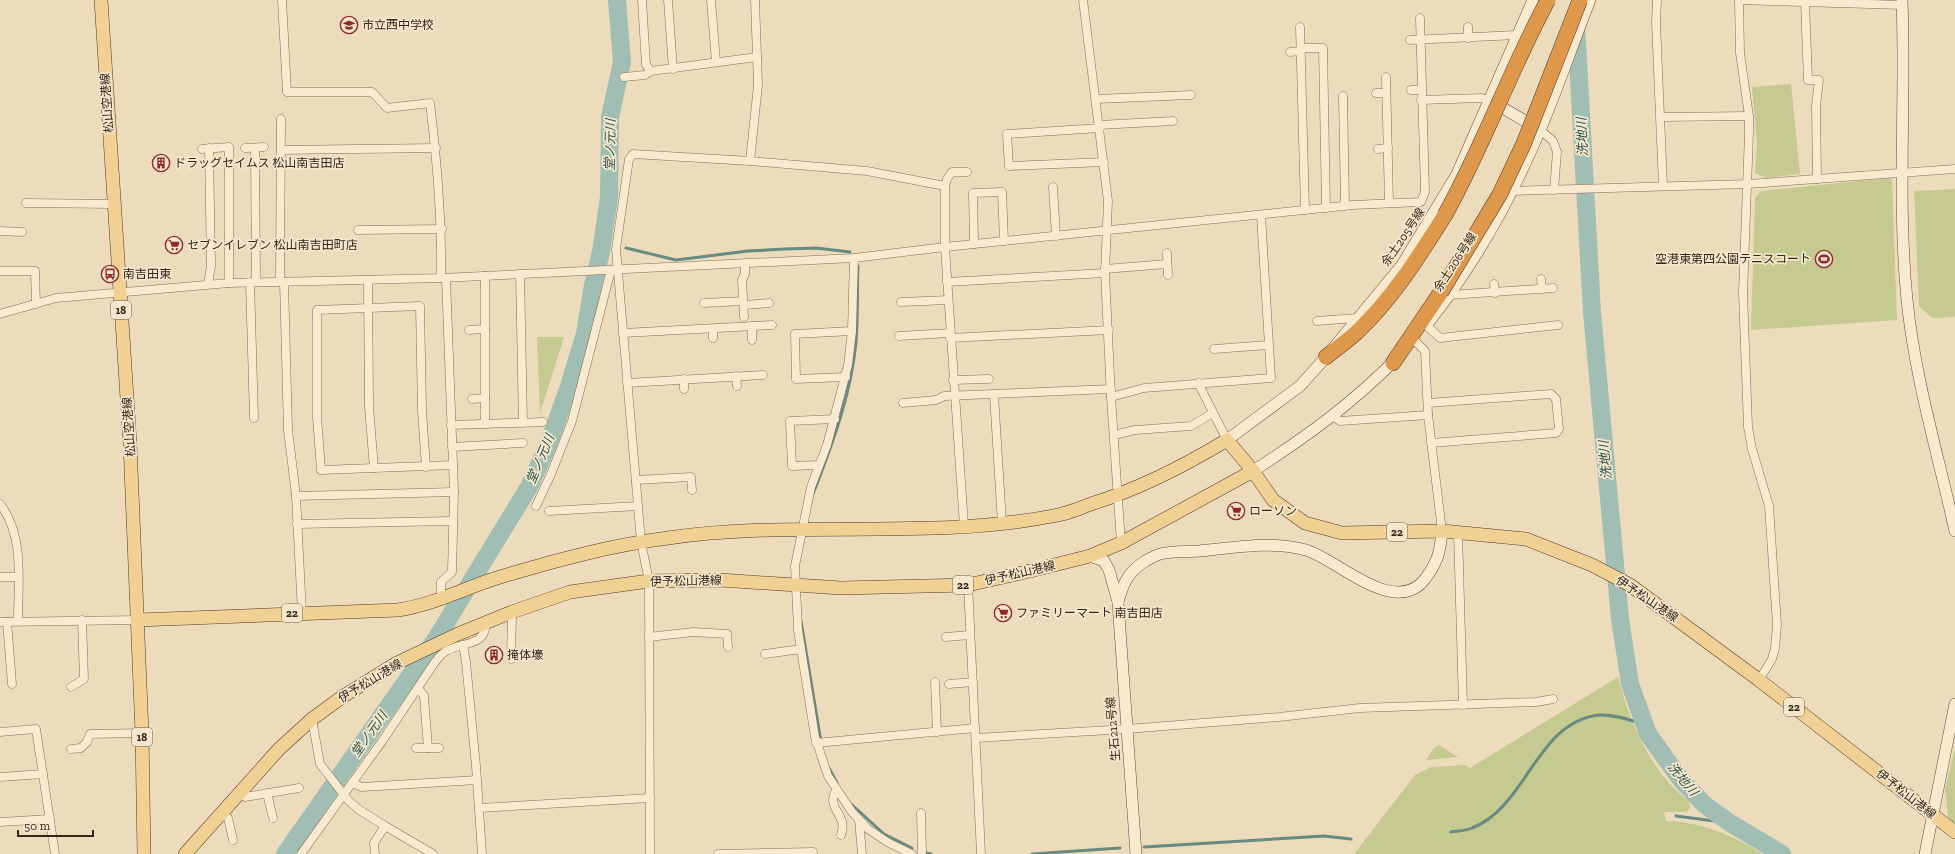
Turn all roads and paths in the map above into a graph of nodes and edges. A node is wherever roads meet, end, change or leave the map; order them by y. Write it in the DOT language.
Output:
graph roads {
  1 [pos="101,0"];
  2 [pos="282,0"];
  3 [pos="642,0"];
  4 [pos="668,0"];
  5 [pos="711,0"];
  6 [pos="754,0"];
  7 [pos="1083,0"];
  8 [pos="1533,0"];
  9 [pos="1548,0"];
  10 [pos="1580,0"];
  11 [pos="1590,0"];
  12 [pos="1657,0"];
  13 [pos="1739,0"];
  14 [pos="1805,2"];
  15 [pos="1902,2"];
  16 [pos="1420,18"];
  17 [pos="1300,27"];
  18 [pos="1468,27"];
  19 [pos="1517,35"];
  20 [pos="1468,38"];
  21 [pos="1421,39"];
  22 [pos="1410,40"];
  23 [pos="1301,50"];
  24 [pos="1290,52"];
  25 [pos="757,57"];
  26 [pos="716,62"];
  27 [pos="673,70"];
  28 [pos="651,71"];
  29 [pos="624,77"];
  30 [pos="1386,77"];
  31 [pos="1411,90"];
  32 [pos="1421,90"];
  33 [pos="1376,93"];
  34 [pos="1386,93"];
  35 [pos="1343,96"];
  36 [pos="1096,99"];
  37 [pos="1422,100"];
  38 [pos="1489,100"];
  39 [pos="1186,104"];
  40 [pos="1302,106"];
  41 [pos="1293,107"];
  42 [pos="1749,116"];
  43 [pos="1661,117"];
  44 [pos="281,119"];
  45 [pos="1172,121"];
  46 [pos="1099,126"];
  47 [pos="1540,130"];
  48 [pos="245,148"];
  49 [pos="255,148"];
  50 [pos="264,148"];
  51 [pos="436,148"];
  52 [pos="1388,148"];
  53 [pos="1378,149"];
  54 [pos="281,150"];
  55 [pos="750,161"];
  56 [pos="1104,162"];
  57 [pos="1295,166"];
  58 [pos="1304,166"];
  59 [pos="1955,169"];
  60 [pos="967,172"];
  61 [pos="1902,172"];
  62 [pos="1816,179"];
  63 [pos="1748,184"];
  64 [pos="945,186"];
  65 [pos="1663,186"];
  66 [pos="1053,187"];
  67 [pos="1554,190"];
  68 [pos="1511,191"];
  69 [pos="26,203"];
  70 [pos="1389,203"];
  71 [pos="114,204"];
  72 [pos="1345,206"];
  73 [pos="1326,208"];
  74 [pos="1305,210"];
  75 [pos="1261,215"];
  76 [pos="442,229"];
  77 [pos="358,230"];
  78 [pos="0,231"];
  79 [pos="1106,231"];
  80 [pos="22,232"];
  81 [pos="1056,236"];
  82 [pos="1004,241"];
  83 [pos="974,244"];
  84 [pos="945,247"];
  85 [pos="1167,253"];
  86 [pos="854,258"];
  87 [pos="745,263"];
  88 [pos="1167,264"];
  89 [pos="0,270"];
  90 [pos="612,270"];
  91 [pos="1105,271"];
  92 [pos="520,274"];
  93 [pos="1168,274"];
  94 [pos="484,276"];
  95 [pos="443,278"];
  96 [pos="1542,279"];
  97 [pos="368,280"];
  98 [pos="253,282"];
  99 [pos="282,282"];
  100 [pos="947,282"];
  101 [pos="229,283"];
  102 [pos="208,284"];
  103 [pos="1494,284"];
  104 [pos="1553,288"];
  105 [pos="1542,289"];
  106 [pos="119,292"];
  107 [pos="1495,293"];
  108 [pos="1445,294"];
  109 [pos="948,300"];
  110 [pos="901,302"];
  111 [pos="704,303"];
  112 [pos="744,303"];
  113 [pos="769,303"];
  114 [pos="36,304"];
  115 [pos="369,308"];
  116 [pos="0,314"];
  117 [pos="744,317"];
  118 [pos="1358,318"];
  119 [pos="1317,321"];
  120 [pos="772,325"];
  121 [pos="1426,325"];
  122 [pos="752,326"];
  123 [pos="1558,326"];
  124 [pos="713,328"];
  125 [pos="485,329"];
  126 [pos="469,330"];
  127 [pos="1108,330"];
  128 [pos="672,331"];
  129 [pos="852,331"];
  130 [pos="623,334"];
  131 [pos="950,335"];
  132 [pos="898,336"];
  133 [pos="713,338"];
  134 [pos="672,340"];
  135 [pos="752,340"];
  136 [pos="1414,340"];
  137 [pos="1268,345"];
  138 [pos="1214,349"];
  139 [pos="1326,357"];
  140 [pos="1392,362"];
  141 [pos="763,375"];
  142 [pos="736,376"];
  143 [pos="846,377"];
  144 [pos="684,379"];
  145 [pos="989,379"];
  146 [pos="953,380"];
  147 [pos="628,383"];
  148 [pos="1198,383"];
  149 [pos="737,386"];
  150 [pos="684,389"];
  151 [pos="912,393"];
  152 [pos="1111,393"];
  153 [pos="994,395"];
  154 [pos="954,396"];
  155 [pos="485,398"];
  156 [pos="472,399"];
  157 [pos="912,402"];
  158 [pos="903,403"];
  159 [pos="1428,403"];
  160 [pos="1214,413"];
  161 [pos="1428,416"];
  162 [pos="1334,417"];
  163 [pos="254,418"];
  164 [pos="835,419"];
  165 [pos="543,422"];
  166 [pos="523,423"];
  167 [pos="486,424"];
  168 [pos="451,425"];
  169 [pos="1114,435"];
  170 [pos="1227,440"];
  171 [pos="523,443"];
  172 [pos="1431,443"];
  173 [pos="452,447"];
  174 [pos="819,465"];
  175 [pos="453,466"];
  176 [pos="426,467"];
  177 [pos="374,468"];
  178 [pos="1253,471"];
  179 [pos="636,480"];
  180 [pos="692,490"];
  181 [pos="454,492"];
  182 [pos="1119,495"];
  183 [pos="296,496"];
  184 [pos="0,504"];
  185 [pos="536,506"];
  186 [pos="638,506"];
  187 [pos="549,511"];
  188 [pos="452,521"];
  189 [pos="1002,523"];
  190 [pos="297,524"];
  191 [pos="964,526"];
  192 [pos="802,528"];
  193 [pos="1442,531"];
  194 [pos="1955,531"];
  195 [pos="1458,532"];
  196 [pos="641,542"];
  197 [pos="1121,543"];
  198 [pos="1090,556"];
  199 [pos="0,577"];
  200 [pos="18,577"];
  201 [pos="649,581"];
  202 [pos="795,585"];
  203 [pos="968,585"];
  204 [pos="443,599"];
  205 [pos="1118,602"];
  206 [pos="512,612"];
  207 [pos="302,613"];
  208 [pos="82,620"];
  209 [pos="138,620"];
  210 [pos="18,621"];
  211 [pos="3,622"];
  212 [pos="970,635"];
  213 [pos="649,637"];
  214 [pos="946,637"];
  215 [pos="461,639"];
  216 [pos="728,647"];
  217 [pos="801,649"];
  218 [pos="765,654"];
  219 [pos="511,660"];
  220 [pos="1759,680"];
  221 [pos="935,682"];
  222 [pos="973,682"];
  223 [pos="12,684"];
  224 [pos="949,684"];
  225 [pos="71,687"];
  226 [pos="418,688"];
  227 [pos="1552,699"];
  228 [pos="1955,704"];
  229 [pos="1463,705"];
  230 [pos="312,719"];
  231 [pos="975,728"];
  232 [pos="1127,730"];
  233 [pos="0,732"];
  234 [pos="937,732"];
  235 [pos="142,733"];
  236 [pos="976,738"];
  237 [pos="820,743"];
  238 [pos="416,748"];
  239 [pos="428,748"];
  240 [pos="439,748"];
  241 [pos="71,749"];
  242 [pos="43,774"];
  243 [pos="0,777"];
  244 [pos="477,780"];
  245 [pos="352,783"];
  246 [pos="299,788"];
  247 [pos="836,790"];
  248 [pos="239,792"];
  249 [pos="267,793"];
  250 [pos="342,793"];
  251 [pos="650,798"];
  252 [pos="479,808"];
  253 [pos="222,812"];
  254 [pos="921,813"];
  255 [pos="1934,815"];
  256 [pos="273,818"];
  257 [pos="50,819"];
  258 [pos="859,820"];
  259 [pos="0,822"];
  260 [pos="385,826"];
  261 [pos="1955,832"];
  262 [pos="841,835"];
  263 [pos="233,840"];
  264 [pos="895,850"];
  265 [pos="777,853"];
  266 [pos="55,854"];
  267 [pos="144,854"];
  268 [pos="185,854"];
  269 [pos="301,854"];
  270 [pos="375,854"];
  271 [pos="431,854"];
  272 [pos="482,854"];
  273 [pos="650,854"];
  274 [pos="718,854"];
  275 [pos="813,854"];
  276 [pos="862,854"];
  277 [pos="912,854"];
  278 [pos="922,854"];
  279 [pos="981,854"];
  280 [pos="1136,854"];
  281 [pos="1925,854"];
  1 -- 71 [label="main road, 松山空港線 / 18"];
  2 -- 51 [label="street"];
  3 -- 28 [label="street"];
  4 -- 27 [label="street"];
  5 -- 26 [label="street"];
  6 -- 25 [label="street"];
  7 -- 36 [label="street"];
  8 -- 19 [label="street, 余土205号線"];
  9 -- 139 [label="highway, bridge"];
  10 -- 108 [label="highway, bridge"];
  11 -- 47 [label="street, 余土206号線"];
  12 -- 43 [label="street"];
  13 -- 14 [label="street"];
  13 -- 42 [label="street"];
  14 -- 15 [label="street"];
  14 -- 62 [label="street"];
  15 -- 61 [label="street"];
  16 -- 21 [label="street"];
  17 -- 23 [label="street"];
  18 -- 20 [label="street"];
  19 -- 20 [label="street"];
  19 -- 38 [label="street, 余土205号線"];
  20 -- 21 [label="street"];
  21 -- 22 [label="street"];
  21 -- 32 [label="street"];
  23 -- 24 [label="street"];
  23 -- 40 [label="street"];
  23 -- 73 [label="street"];
  25 -- 26 [label="street"];
  25 -- 55 [label="street"];
  26 -- 27 [label="street"];
  27 -- 28 [label="street"];
  28 -- 29 [label="street"];
  30 -- 34 [label="street"];
  31 -- 32 [label="street"];
  32 -- 37 [label="street"];
  33 -- 34 [label="street"];
  34 -- 52 [label="street"];
  35 -- 72 [label="street"];
  36 -- 39 [label="street"];
  36 -- 46 [label="street"];
  37 -- 38 [label="street"];
  37 -- 70 [label="street"];
  38 -- 47 [label="street"];
  38 -- 118 [label="street, 余土205号線"];
  40 -- 41 [label="street"];
  40 -- 58 [label="street"];
  42 -- 43 [label="street"];
  42 -- 63 [label="street"];
  43 -- 65 [label="street"];
  44 -- 54 [label="street"];
  45 -- 46 [label="street"];
  46 -- 56 [label="street"];
  46 -- 56 [label="street"];
  47 -- 67 [label="street"];
  47 -- 68 [label="street, 余土206号線"];
  48 -- 49 [label="street"];
  49 -- 50 [label="street"];
  49 -- 98 [label="street"];
  51 -- 54 [label="street"];
  51 -- 76 [label="street"];
  52 -- 53 [label="street"];
  52 -- 70 [label="street"];
  54 -- 99 [label="street"];
  55 -- 64 [label="street"];
  55 -- 90 [label="street"];
  56 -- 79 [label="street"];
  57 -- 58 [label="street"];
  58 -- 74 [label="street"];
  59 -- 61 [label="street"];
  60 -- 64 [label="street"];
  61 -- 62 [label="street"];
  61 -- 194 [label="street"];
  62 -- 63 [label="street"];
  63 -- 65 [label="street"];
  63 -- 220 [label="street"];
  64 -- 84 [label="street"];
  65 -- 67 [label="street"];
  66 -- 81 [label="street"];
  67 -- 68 [label="street"];
  68 -- 108 [label="street, 余土206号線"];
  69 -- 71 [label="street"];
  70 -- 72 [label="street"];
  71 -- 106 [label="main road, 松山空港線 / 18"];
  72 -- 73 [label="street"];
  73 -- 74 [label="street"];
  74 -- 75 [label="street"];
  75 -- 79 [label="street"];
  75 -- 137 [label="street"];
  76 -- 77 [label="street"];
  76 -- 95 [label="street"];
  78 -- 80 [label="street"];
  79 -- 81 [label="street"];
  79 -- 91 [label="street"];
  81 -- 82 [label="street"];
  82 -- 83 [label="street"];
  82 -- 83 [label="street"];
  83 -- 84 [label="street"];
  84 -- 86 [label="street"];
  84 -- 100 [label="street"];
  85 -- 88 [label="street"];
  86 -- 87 [label="street"];
  86 -- 129 [label="street"];
  87 -- 90 [label="street"];
  87 -- 112 [label="street"];
  88 -- 91 [label="street"];
  88 -- 93 [label="street"];
  89 -- 114 [label="street"];
  90 -- 92 [label="street"];
  90 -- 130 [label="street"];
  90 -- 185 [label="street"];
  91 -- 100 [label="street"];
  91 -- 127 [label="street"];
  92 -- 94 [label="street"];
  92 -- 166 [label="street"];
  94 -- 95 [label="street"];
  94 -- 125 [label="street"];
  95 -- 97 [label="street"];
  95 -- 168 [label="street"];
  96 -- 105 [label="street"];
  97 -- 99 [label="street"];
  97 -- 115 [label="street"];
  98 -- 99 [label="street"];
  98 -- 101 [label="street"];
  98 -- 163 [label="street"];
  99 -- 183 [label="street"];
  100 -- 109 [label="street"];
  101 -- 102 [label="street"];
  101 -- 102 [label="street"];
  102 -- 106 [label="street"];
  103 -- 107 [label="street"];
  104 -- 105 [label="street"];
  105 -- 107 [label="street"];
  106 -- 114 [label="street"];
  106 -- 209 [label="main road, 松山空港線 / 18"];
  107 -- 108 [label="street"];
  108 -- 121 [label="street, 余土206号線"];
  108 -- 140 [label="highway"];
  109 -- 110 [label="street"];
  109 -- 131 [label="street"];
  111 -- 112 [label="street"];
  112 -- 113 [label="street"];
  112 -- 117 [label="street"];
  114 -- 116 [label="street"];
  115 -- 176 [label="street"];
  115 -- 177 [label="street"];
  115 -- 177 [label="street"];
  118 -- 119 [label="street"];
  118 -- 139 [label="street, 余土205号線"];
  120 -- 122 [label="street"];
  121 -- 123 [label="street"];
  121 -- 136 [label="street, 余土206号線"];
  122 -- 124 [label="street"];
  122 -- 135 [label="street"];
  124 -- 128 [label="street"];
  124 -- 133 [label="street"];
  125 -- 126 [label="street"];
  125 -- 155 [label="street"];
  127 -- 131 [label="street"];
  127 -- 152 [label="street"];
  128 -- 130 [label="street"];
  128 -- 134 [label="street"];
  129 -- 143 [label="street"];
  129 -- 143 [label="street"];
  130 -- 147 [label="street"];
  131 -- 132 [label="street"];
  131 -- 146 [label="street"];
  136 -- 140 [label="street, 余土206号線"];
  136 -- 159 [label="street"];
  137 -- 138 [label="street"];
  137 -- 148 [label="street"];
  139 -- 170 [label="street, 余土205号線"];
  140 -- 162 [label="street, 余土206号線"];
  141 -- 142 [label="street"];
  142 -- 144 [label="street"];
  142 -- 149 [label="street"];
  143 -- 164 [label="street"];
  144 -- 147 [label="street"];
  144 -- 150 [label="street"];
  145 -- 146 [label="street"];
  146 -- 154 [label="street"];
  147 -- 179 [label="street"];
  148 -- 152 [label="street"];
  148 -- 160 [label="street"];
  151 -- 157 [label="street"];
  152 -- 153 [label="street"];
  152 -- 169 [label="street"];
  153 -- 154 [label="street"];
  153 -- 189 [label="street"];
  154 -- 157 [label="street"];
  154 -- 191 [label="street"];
  155 -- 156 [label="street"];
  155 -- 167 [label="street"];
  157 -- 158 [label="street"];
  159 -- 161 [label="street"];
  159 -- 172 [label="street"];
  160 -- 169 [label="street"];
  160 -- 170 [label="street"];
  161 -- 162 [label="street"];
  161 -- 172 [label="street"];
  162 -- 178 [label="street, 余土206号線"];
  164 -- 174 [label="street"];
  164 -- 174 [label="street"];
  165 -- 166 [label="street"];
  166 -- 167 [label="street"];
  167 -- 168 [label="street"];
  168 -- 173 [label="street"];
  169 -- 182 [label="street"];
  170 -- 178 [label="main road, 伊予松山港線 / 22"];
  170 -- 182 [label="main road, 22"];
  171 -- 173 [label="street"];
  172 -- 193 [label="street"];
  173 -- 175 [label="street"];
  174 -- 192 [label="street"];
  175 -- 176 [label="street"];
  175 -- 181 [label="street"];
  176 -- 177 [label="street"];
  178 -- 193 [label="main road, 伊予松山港線 / 22"];
  178 -- 197 [label="main road, 伊予松山港線 / 22"];
  179 -- 180 [label="street"];
  179 -- 186 [label="street"];
  181 -- 183 [label="street"];
  181 -- 188 [label="street"];
  182 -- 189 [label="main road, 22"];
  182 -- 197 [label="street"];
  183 -- 190 [label="street"];
  184 -- 200 [label="street"];
  186 -- 187 [label="street"];
  186 -- 196 [label="street"];
  188 -- 190 [label="street"];
  188 -- 204 [label="street"];
  189 -- 191 [label="main road, 22"];
  190 -- 207 [label="street"];
  191 -- 192 [label="main road, 22"];
  192 -- 196 [label="main road, 22"];
  192 -- 202 [label="street"];
  193 -- 195 [label="main road, 伊予松山港線 / 22"];
  193 -- 205 [label="street"];
  195 -- 220 [label="main road, 伊予松山港線 / 22"];
  195 -- 229 [label="street"];
  196 -- 201 [label="street"];
  196 -- 204 [label="main road, 22"];
  197 -- 198 [label="main road, 伊予松山港線 / 22"];
  198 -- 203 [label="main road, 伊予松山港線 / 22"];
  198 -- 205 [label="street"];
  199 -- 200 [label="street"];
  200 -- 210 [label="street"];
  201 -- 202 [label="main road, 伊予松山港線 / 22"];
  201 -- 206 [label="main road, 伊予松山港線 / 22"];
  201 -- 213 [label="street"];
  202 -- 203 [label="main road, 伊予松山港線 / 22"];
  202 -- 217 [label="street"];
  203 -- 212 [label="street"];
  204 -- 207 [label="main road, 22"];
  205 -- 232 [label="street, 生石212号線"];
  206 -- 215 [label="main road, 伊予松山港線 / 22"];
  206 -- 219 [label="street"];
  207 -- 209 [label="main road, 22"];
  208 -- 209 [label="street"];
  208 -- 210 [label="street"];
  208 -- 225 [label="street"];
  209 -- 235 [label="main road, 松山空港線 / 18"];
  210 -- 211 [label="street"];
  211 -- 223 [label="street"];
  212 -- 214 [label="street"];
  212 -- 222 [label="street"];
  213 -- 216 [label="street"];
  213 -- 251 [label="street"];
  215 -- 226 [label="street"];
  215 -- 230 [label="main road, 伊予松山港線 / 22"];
  215 -- 244 [label="street"];
  217 -- 218 [label="street"];
  217 -- 237 [label="street"];
  220 -- 255 [label="main road, 伊予松山港線 / 22"];
  221 -- 234 [label="street"];
  222 -- 224 [label="street"];
  222 -- 231 [label="street"];
  226 -- 239 [label="street"];
  226 -- 245 [label="street"];
  227 -- 229 [label="street"];
  228 -- 255 [label="street"];
  229 -- 232 [label="street"];
  230 -- 248 [label="main road, 伊予松山港線 / 22"];
  230 -- 250 [label="street"];
  231 -- 234 [label="street"];
  231 -- 236 [label="street"];
  232 -- 236 [label="street"];
  232 -- 280 [label="street, 生石212号線"];
  233 -- 242 [label="street"];
  234 -- 237 [label="street"];
  235 -- 241 [label="street"];
  235 -- 267 [label="main road, 松山空港線 / 18"];
  236 -- 279 [label="street"];
  237 -- 247 [label="street"];
  238 -- 239 [label="street"];
  239 -- 240 [label="street"];
  242 -- 243 [label="street"];
  242 -- 257 [label="street"];
  244 -- 245 [label="street"];
  244 -- 252 [label="street"];
  245 -- 250 [label="street"];
  246 -- 249 [label="street"];
  247 -- 258 [label="street"];
  247 -- 262 [label="street"];
  248 -- 249 [label="street"];
  248 -- 253 [label="main road, 伊予松山港線 / 22"];
  249 -- 256 [label="street"];
  250 -- 260 [label="street"];
  250 -- 269 [label="street"];
  251 -- 252 [label="street"];
  251 -- 273 [label="street"];
  252 -- 272 [label="street"];
  253 -- 263 [label="street"];
  253 -- 268 [label="main road, 伊予松山港線 / 22"];
  254 -- 278 [label="street"];
  255 -- 261 [label="main road, 伊予松山港線 / 22"];
  255 -- 281 [label="street"];
  257 -- 259 [label="street"];
  257 -- 266 [label="street"];
  258 -- 264 [label="street"];
  258 -- 276 [label="street"];
  260 -- 270 [label="street"];
  260 -- 271 [label="street"];
  264 -- 277 [label="street"];
  265 -- 274 [label="street"];
  265 -- 275 [label="street"];
}
